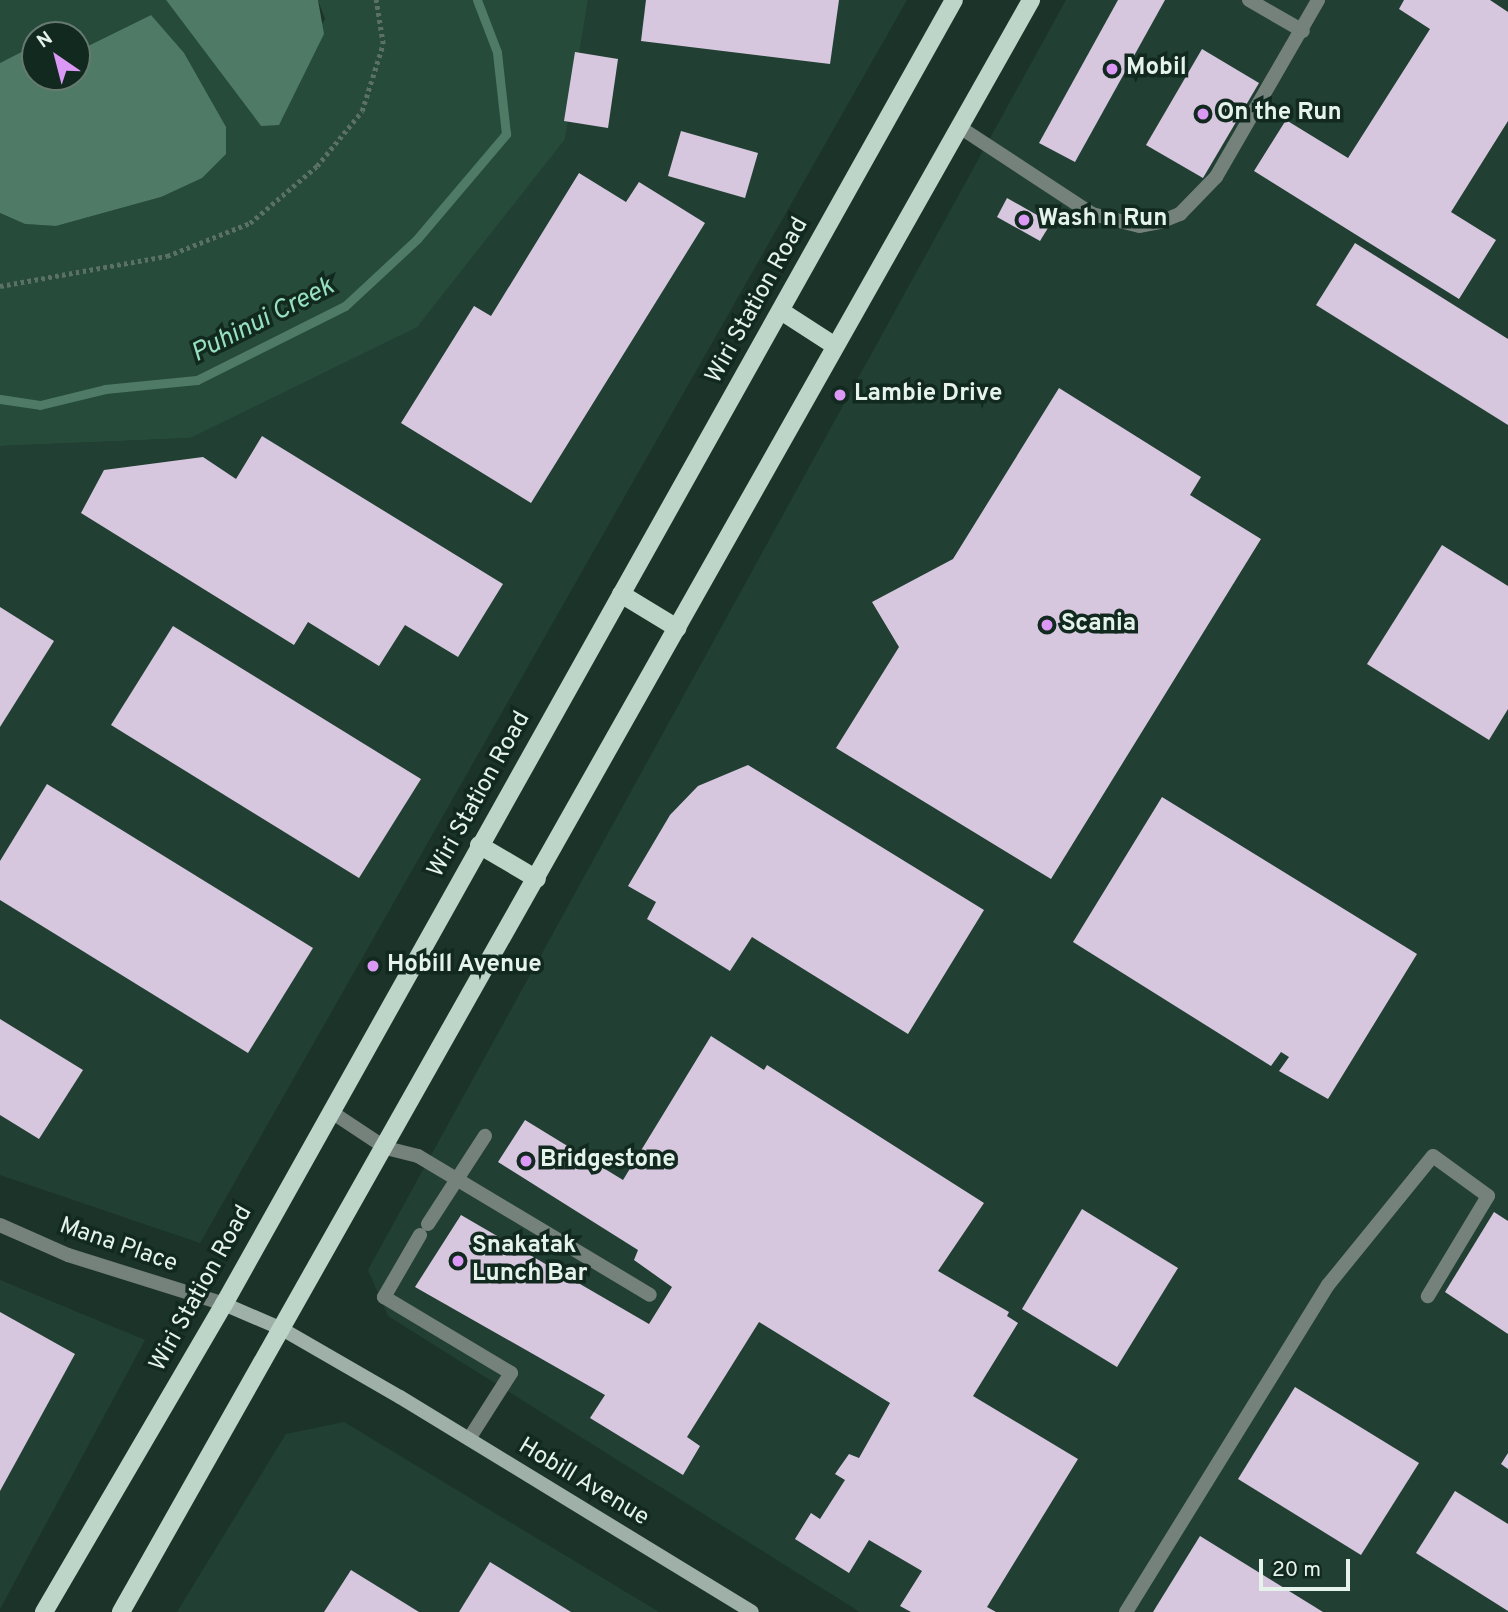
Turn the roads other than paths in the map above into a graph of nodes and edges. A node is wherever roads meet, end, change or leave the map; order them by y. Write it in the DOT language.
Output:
graph roads {
  1 [pos="954,0"];
  2 [pos="1031,0"];
  3 [pos="1248,0"];
  4 [pos="1318,0"];
  5 [pos="1303,31"];
  6 [pos="961,128"];
  7 [pos="781,311"];
  8 [pos="835,346"];
  9 [pos="621,594"];
  10 [pos="677,628"];
  11 [pos="479,845"];
  12 [pos="537,879"];
  13 [pos="330,1111"];
  14 [pos="485,1136"];
  15 [pos="386,1148"];
  16 [pos="456,1179"];
  17 [pos="0,1225"];
  18 [pos="650,1295"];
  19 [pos="1428,1296"];
  20 [pos="224,1304"];
  21 [pos="282,1329"];
  22 [pos="469,1439"];
  23 [pos="44,1612"];
  24 [pos="121,1612"];
  25 [pos="752,1612"];
  26 [pos="1126,1612"];
  1 -- 7 [label="main road, Wiri Station Road"];
  2 -- 6 [label="main road"];
  3 -- 5 [label="street"];
  4 -- 5 [label="street"];
  5 -- 6 [label="street"];
  6 -- 8 [label="main road"];
  7 -- 8 [label="main road"];
  7 -- 9 [label="main road, Wiri Station Road"];
  8 -- 10 [label="main road"];
  9 -- 10 [label="main road"];
  9 -- 11 [label="main road, Wiri Station Road"];
  10 -- 12 [label="main road"];
  11 -- 12 [label="main road"];
  11 -- 13 [label="main road, Wiri Station Road"];
  12 -- 15 [label="main road"];
  13 -- 15 [label="street"];
  13 -- 20 [label="main road, Wiri Station Road"];
  14 -- 16 [label="street"];
  15 -- 16 [label="street"];
  15 -- 21 [label="main road"];
  16 -- 18 [label="street"];
  16 -- 22 [label="street"];
  17 -- 20 [label="street, Mana Place"];
  19 -- 26 [label="street"];
  20 -- 21 [label="street, Hobill Avenue"];
  20 -- 23 [label="main road, Wiri Station Road"];
  21 -- 22 [label="street, Hobill Avenue"];
  21 -- 24 [label="main road"];
  22 -- 25 [label="street, Hobill Avenue"];
}
